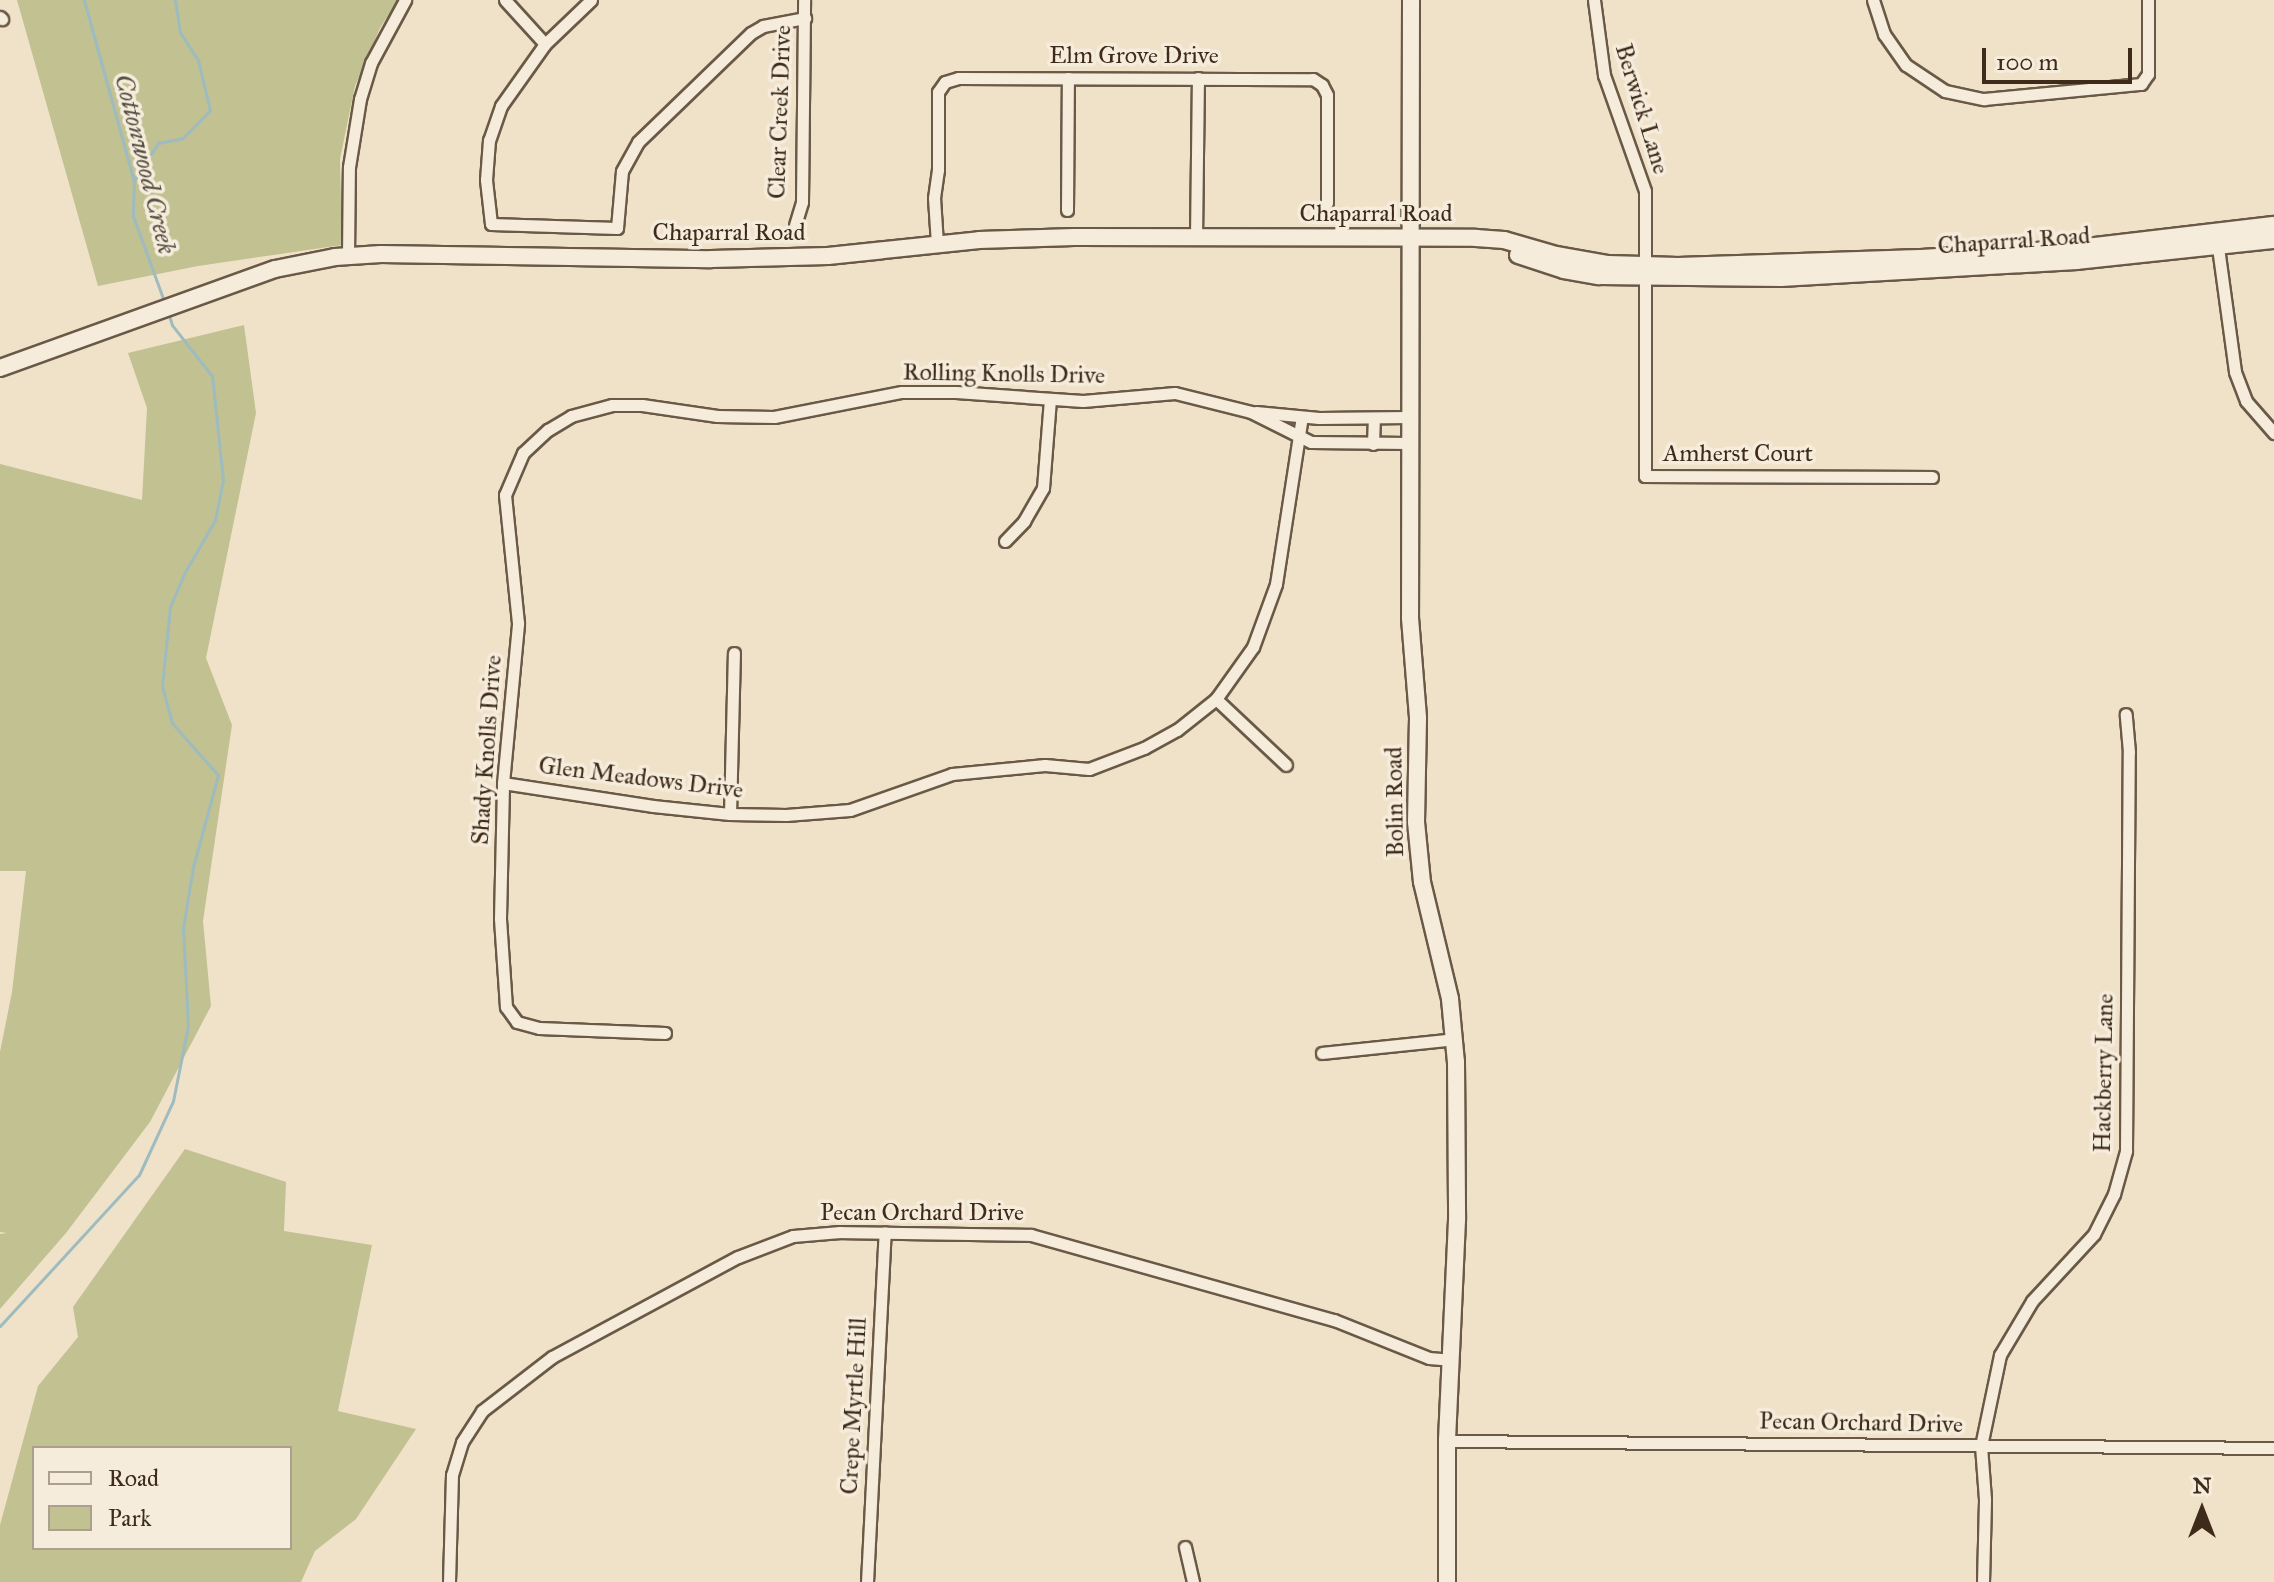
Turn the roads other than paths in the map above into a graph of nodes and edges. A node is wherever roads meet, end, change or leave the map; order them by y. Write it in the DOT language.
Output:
graph roads {
  1 [pos="405,0"];
  2 [pos="505,0"];
  3 [pos="591,0"];
  4 [pos="804,0"];
  5 [pos="1411,0"];
  6 [pos="1594,0"];
  7 [pos="1873,0"];
  8 [pos="2148,0"];
  9 [pos="805,18"];
  10 [pos="545,44"];
  11 [pos="1068,78"];
  12 [pos="1198,78"];
  13 [pos="1327,203"];
  14 [pos="1067,210"];
  15 [pos="795,225"];
  16 [pos="2274,225"];
  17 [pos="1196,238"];
  18 [pos="1411,238"];
  19 [pos="2217,240"];
  20 [pos="2274,240"];
  21 [pos="937,244"];
  22 [pos="348,256"];
  23 [pos="1647,272"];
  24 [pos="0,368"];
  25 [pos="1050,399"];
  26 [pos="1251,412"];
  27 [pos="1302,417"];
  28 [pos="1409,417"];
  29 [pos="1374,418"];
  30 [pos="2274,433"];
  31 [pos="1300,437"];
  32 [pos="1409,443"];
  33 [pos="1373,444"];
  34 [pos="1932,477"];
  35 [pos="506,489"];
  36 [pos="1005,541"];
  37 [pos="734,653"];
  38 [pos="1216,699"];
  39 [pos="2126,714"];
  40 [pos="1286,765"];
  41 [pos="503,783"];
  42 [pos="730,814"];
  43 [pos="665,1033"];
  44 [pos="1455,1039"];
  45 [pos="1322,1053"];
  46 [pos="885,1232"];
  47 [pos="1450,1360"];
  48 [pos="1447,1441"];
  49 [pos="1981,1446"];
  50 [pos="2274,1448"];
  51 [pos="1185,1547"];
  52 [pos="449,1582"];
  53 [pos="867,1582"];
  54 [pos="1193,1582"];
  55 [pos="1447,1582"];
  56 [pos="1983,1582"];
  1 -- 22 [label="street"];
  2 -- 10 [label="street"];
  3 -- 10 [label="street"];
  4 -- 9 [label="street, Clear Creek Drive"];
  5 -- 18 [label="main road, Bolin Road"];
  6 -- 23 [label="street, Berwick Lane"];
  7 -- 8 [label="street"];
  9 -- 10 [label="street"];
  9 -- 15 [label="street, Clear Creek Drive"];
  11 -- 12 [label="street, Elm Grove Drive"];
  11 -- 14 [label="street"];
  11 -- 21 [label="street, Elm Grove Drive"];
  12 -- 13 [label="street, Elm Grove Drive"];
  12 -- 17 [label="street"];
  16 -- 19 [label="main road, Chaparral Road"];
  17 -- 18 [label="main road, Chaparral Road"];
  17 -- 21 [label="main road, Chaparral Road"];
  18 -- 23 [label="main road, Chaparral Road"];
  18 -- 28 [label="main road, Bolin Road"];
  19 -- 20 [label="main road, Chaparral Road"];
  19 -- 23 [label="main road, Chaparral Road"];
  19 -- 30 [label="street"];
  21 -- 22 [label="main road, Chaparral Road"];
  22 -- 24 [label="main road, Chaparral Road"];
  23 -- 34 [label="street, Amherst Court"];
  25 -- 26 [label="street, Rolling Knolls Drive"];
  25 -- 35 [label="street, Rolling Knolls Drive"];
  25 -- 36 [label="street"];
  26 -- 27 [label="street, Rolling Knolls Drive"];
  26 -- 31 [label="street, Rolling Knolls Drive"];
  27 -- 29 [label="street, Rolling Knolls Drive"];
  27 -- 31 [label="street, Glen Meadows Drive"];
  28 -- 29 [label="street, Rolling Knolls Drive"];
  28 -- 32 [label="main road, Bolin Road"];
  29 -- 33 [label="street"];
  31 -- 33 [label="street, Rolling Knolls Drive"];
  31 -- 38 [label="street, Glen Meadows Drive"];
  32 -- 33 [label="street, Rolling Knolls Drive"];
  32 -- 44 [label="main road, Bolin Road"];
  35 -- 41 [label="street, Shady Knolls Drive"];
  37 -- 42 [label="street"];
  38 -- 40 [label="street"];
  38 -- 42 [label="street, Glen Meadows Drive"];
  39 -- 49 [label="street, Hackberry Lane"];
  41 -- 42 [label="street, Glen Meadows Drive"];
  41 -- 43 [label="street, Shady Knolls Drive"];
  44 -- 45 [label="street"];
  44 -- 47 [label="main road, Bolin Road"];
  46 -- 47 [label="street, Pecan Orchard Drive"];
  46 -- 52 [label="street, Pecan Orchard Drive"];
  46 -- 53 [label="street, Crepe Myrtle Hill"];
  47 -- 48 [label="main road, Bolin Road"];
  48 -- 49 [label="street, Pecan Orchard Drive"];
  48 -- 55 [label="main road, Bolin Road"];
  49 -- 50 [label="street, Pecan Orchard Drive"];
  49 -- 56 [label="street, Hackberry Lane"];
  51 -- 54 [label="street"];
}
